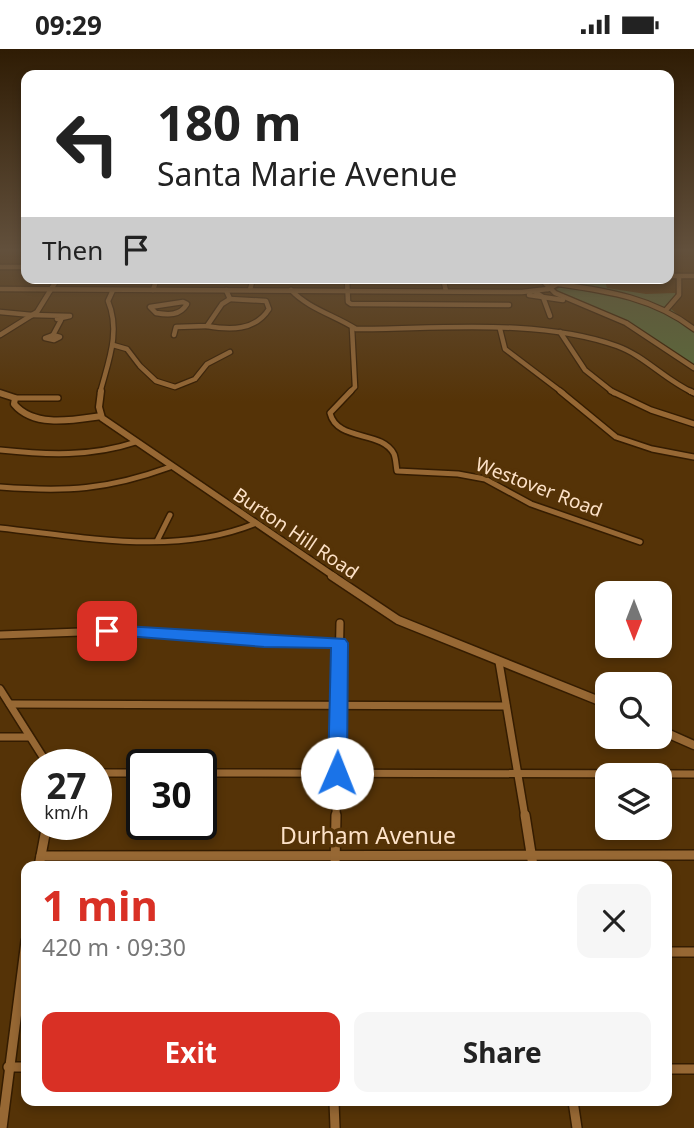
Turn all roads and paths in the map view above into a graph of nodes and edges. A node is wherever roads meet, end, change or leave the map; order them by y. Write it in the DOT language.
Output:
graph roads {
  1 [pos="45,301"];
  2 [pos="108,301"];
  3 [pos="226,301"];
  4 [pos="266,301"];
  5 [pos="301,301"];
  6 [pos="348,301"];
  7 [pos="545,301"];
  8 [pos="570,301"];
  9 [pos="641,301"];
  10 [pos="677,301"];
  11 [pos="164,303"];
  12 [pos="509,305"];
  13 [pos="666,310"];
  14 [pos="0,314"];
  15 [pos="32,315"];
  16 [pos="550,316"];
  17 [pos="210,326"];
  18 [pos="352,328"];
  19 [pos="500,329"];
  20 [pos="694,329"];
  21 [pos="560,332"];
  22 [pos="0,335"];
  23 [pos="53,335"];
  24 [pos="174,335"];
  25 [pos="113,345"];
  26 [pos="230,352"];
  27 [pos="694,368"];
  28 [pos="0,393"];
  29 [pos="694,393"];
  30 [pos="15,398"];
  31 [pos="58,398"];
  32 [pos="101,416"];
  33 [pos="694,423"];
  34 [pos="135,442"];
  35 [pos="0,450"];
  36 [pos="694,457"];
  37 [pos="170,467"];
  38 [pos="0,487"];
  39 [pos="170,515"];
  40 [pos="254,524"];
  41 [pos="0,527"];
  42 [pos="157,541"];
  43 [pos="640,542"];
  44 [pos="340,623"];
  45 [pos="0,635"];
  46 [pos="339,643"];
  47 [pos="499,663"];
  48 [pos="0,689"];
  49 [pos="595,699"];
  50 [pos="10,703"];
  51 [pos="338,703"];
  52 [pos="506,706"];
  53 [pos="672,735"];
  54 [pos="0,737"];
  55 [pos="28,737"];
  56 [pos="694,745"];
  57 [pos="37,749"];
  58 [pos="217,773"];
  59 [pos="337,773"];
  60 [pos="518,774"];
  61 [pos="694,774"];
  62 [pos="44,840"];
  63 [pos="531,854"];
  64 [pos="335,855"];
  65 [pos="694,855"];
  66 [pos="41,856"];
  67 [pos="40,861"];
  68 [pos="335,861"];
  69 [pos="532,861"];
  70 [pos="672,952"];
  71 [pos="694,952"];
  72 [pos="21,980"];
  73 [pos="8,1067"];
  74 [pos="21,1067"];
  75 [pos="672,1069"];
  76 [pos="694,1069"];
  77 [pos="334,1106"];
  78 [pos="574,1106"];
  79 [pos="2,1128"];
  80 [pos="335,1128"];
  81 [pos="577,1128"];
  1 -- 15 [label="street"];
  2 -- 25 [label="street"];
  3 -- 17 [label="street"];
  4 -- 17 [label="street"];
  5 -- 18 [label="street"];
  6 -- 12 [label="street"];
  7 -- 16 [label="street"];
  8 -- 27 [label="street"];
  9 -- 13 [label="street"];
  10 -- 13 [label="street"];
  11 -- 11 [label="street"];
  13 -- 20 [label="street"];
  14 -- 15 [label="street"];
  15 -- 22 [label="street"];
  15 -- 23 [label="street"];
  17 -- 24 [label="street"];
  18 -- 19 [label="street"];
  18 -- 43 [label="street, Westover Road"];
  19 -- 21 [label="street"];
  19 -- 36 [label="street"];
  21 -- 29 [label="street"];
  21 -- 33 [label="street"];
  25 -- 26 [label="street"];
  25 -- 32 [label="street"];
  28 -- 30 [label="street"];
  30 -- 31 [label="street"];
  30 -- 32 [label="street"];
  32 -- 34 [label="street, Burton Hill Road"];
  34 -- 35 [label="street"];
  34 -- 37 [label="street, Burton Hill Road"];
  37 -- 38 [label="street"];
  37 -- 40 [label="street, Burton Hill Road"];
  39 -- 42 [label="street"];
  40 -- 42 [label="street"];
  40 -- 47 [label="street, Burton Hill Road"];
  41 -- 42 [label="street"];
  44 -- 46 [label="street"];
  45 -- 46 [label="street"];
  46 -- 51 [label="street"];
  47 -- 49 [label="street, Burton Hill Road"];
  47 -- 52 [label="street"];
  48 -- 50 [label="street"];
  50 -- 51 [label="street"];
  50 -- 55 [label="street"];
  51 -- 52 [label="street"];
  51 -- 59 [label="street"];
  52 -- 60 [label="street"];
  53 -- 56 [label="street"];
  54 -- 55 [label="street"];
  55 -- 57 [label="street"];
  58 -- 59 [label="street"];
  59 -- 60 [label="street"];
  59 -- 64 [label="street"];
  60 -- 61 [label="street"];
  60 -- 63 [label="street"];
  62 -- 66 [label="street"];
  63 -- 64 [label="street, Durham Avenue"];
  63 -- 65 [label="street, Durham Avenue"];
  63 -- 69 [label="street"];
  64 -- 66 [label="street, Durham Avenue"];
  64 -- 68 [label="street"];
  66 -- 67 [label="street"];
  70 -- 71 [label="street"];
  72 -- 73 [label="street"];
  73 -- 74 [label="street"];
  73 -- 79 [label="street"];
  75 -- 76 [label="street"];
  77 -- 80 [label="street"];
  78 -- 81 [label="street"];
}
